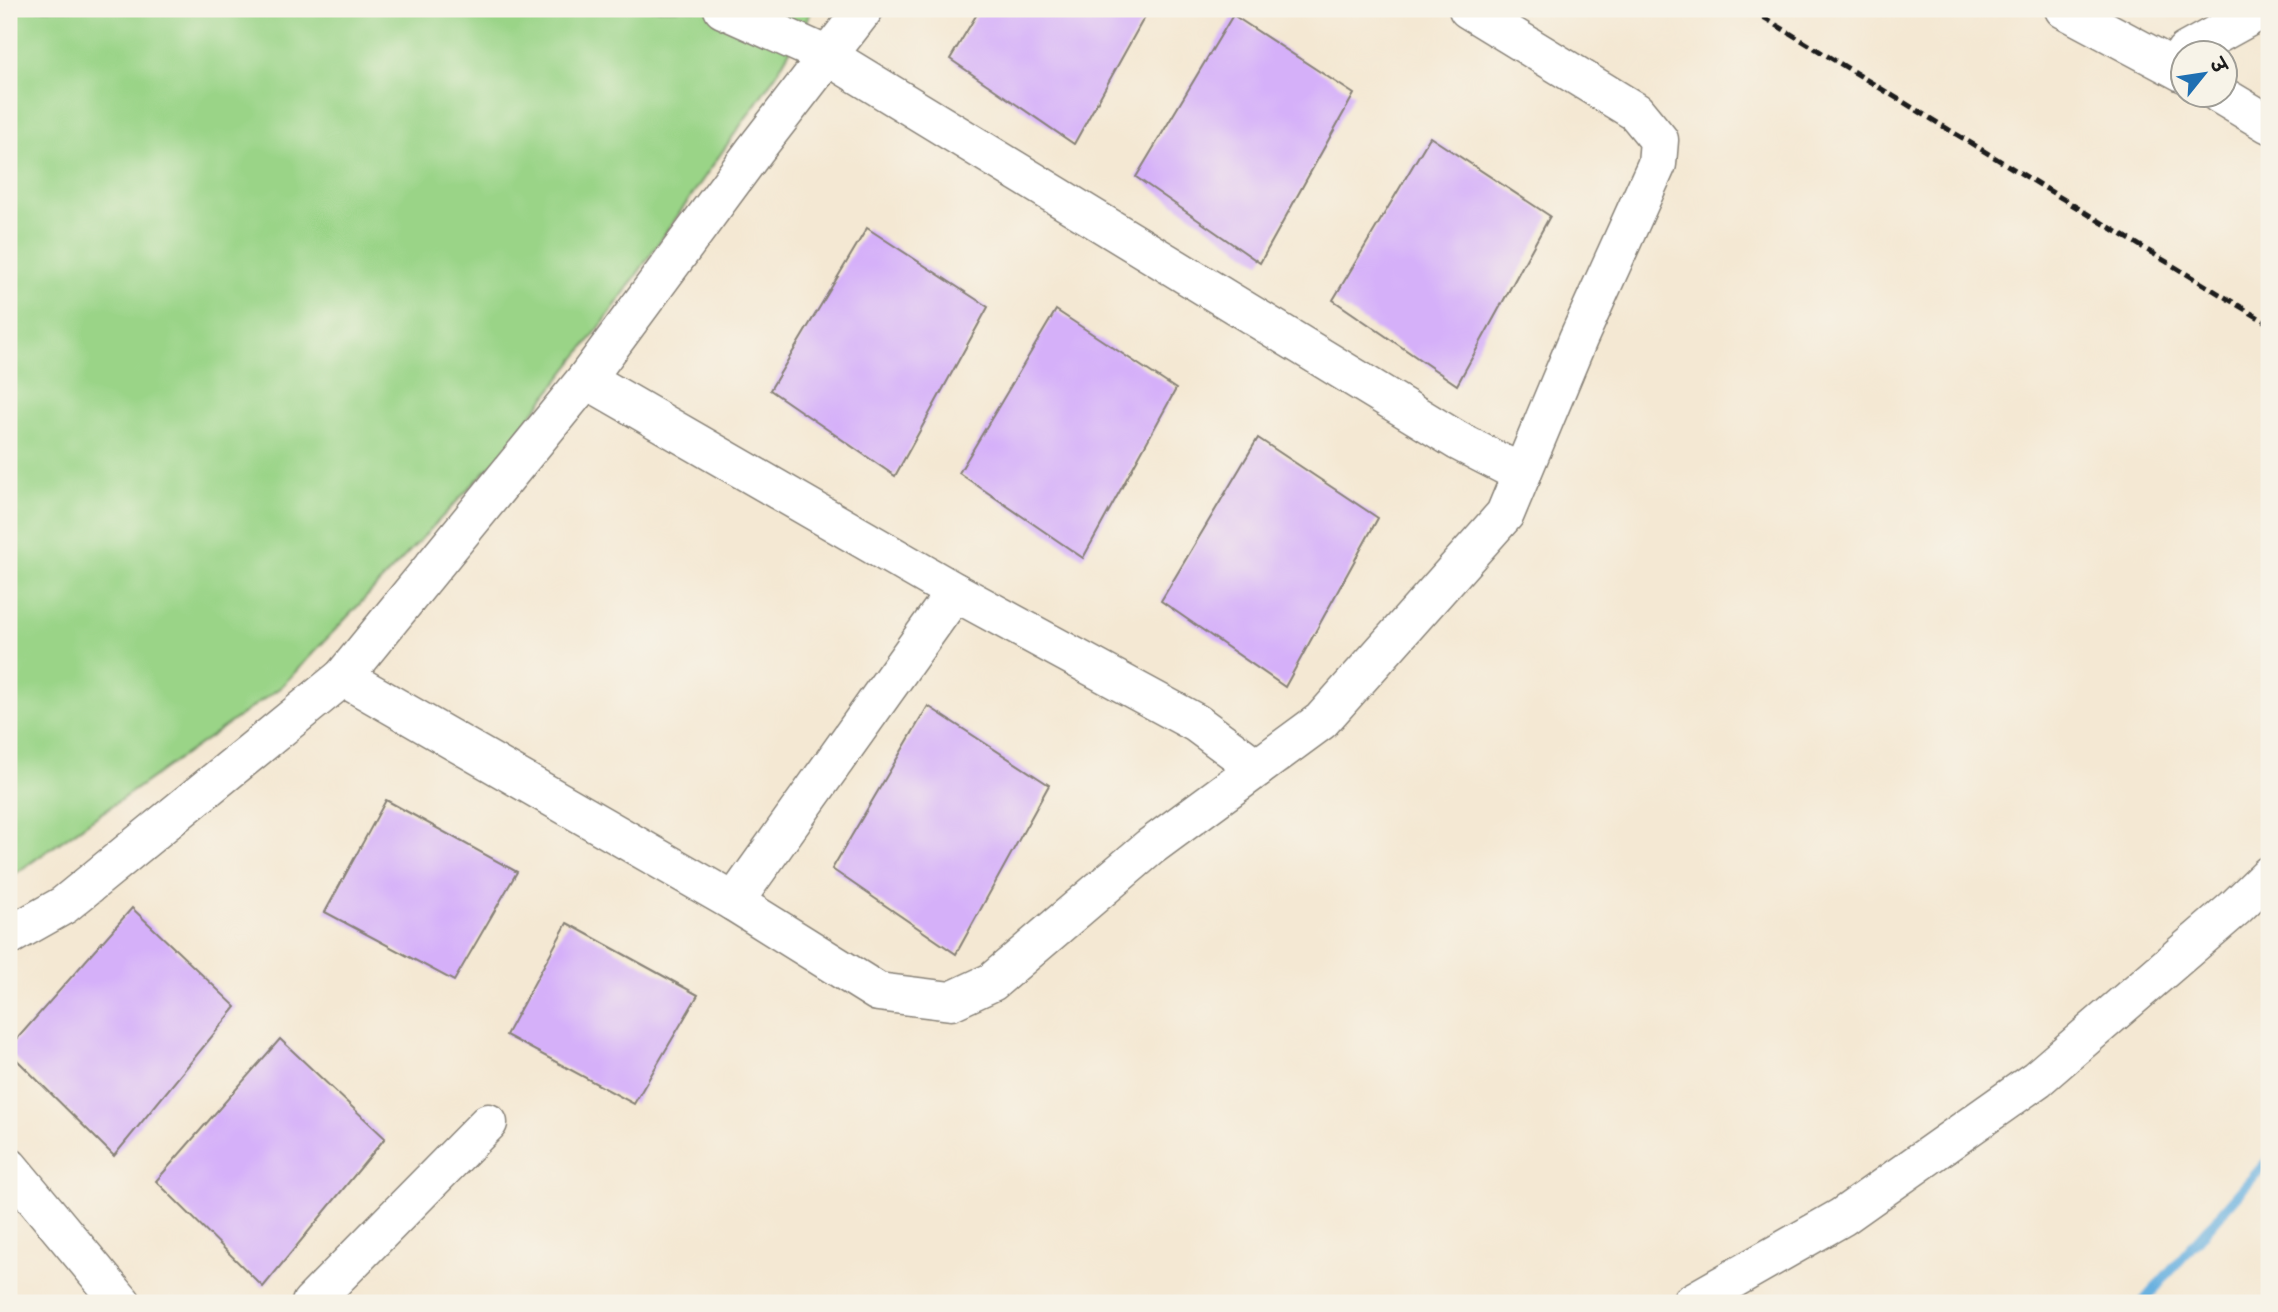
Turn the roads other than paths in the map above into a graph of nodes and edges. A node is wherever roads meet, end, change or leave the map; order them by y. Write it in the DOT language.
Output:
graph roads {
  1 [pos="723,9"];
  2 [pos="864,9"];
  3 [pos="1468,9"];
  4 [pos="2064,9"];
  5 [pos="2263,9"];
  6 [pos="2217,38"];
  7 [pos="828,56"];
  8 [pos="2170,57"];
  9 [pos="2240,107"];
  10 [pos="2269,124"];
  11 [pos="586,379"];
  12 [pos="1522,474"];
  13 [pos="955,592"];
  14 [pos="343,677"];
  15 [pos="1257,768"];
  16 [pos="2269,875"];
  17 [pos="734,902"];
  18 [pos="9,936"];
  19 [pos="488,1123"];
  20 [pos="9,1167"];
  21 [pos="122,1303"];
  22 [pos="311,1303"];
  23 [pos="1691,1303"];
  1 -- 7 [label="street"];
  2 -- 7 [label="street"];
  3 -- 12 [label="street"];
  4 -- 8 [label="street"];
  5 -- 6 [label="street"];
  7 -- 11 [label="street"];
  7 -- 12 [label="street"];
  9 -- 10 [label="street"];
  11 -- 13 [label="street"];
  11 -- 14 [label="street"];
  12 -- 15 [label="street"];
  13 -- 15 [label="street"];
  13 -- 17 [label="street"];
  14 -- 17 [label="street"];
  14 -- 18 [label="street"];
  15 -- 17 [label="street"];
  16 -- 23 [label="street"];
  19 -- 22 [label="street"];
  20 -- 21 [label="street"];
}
